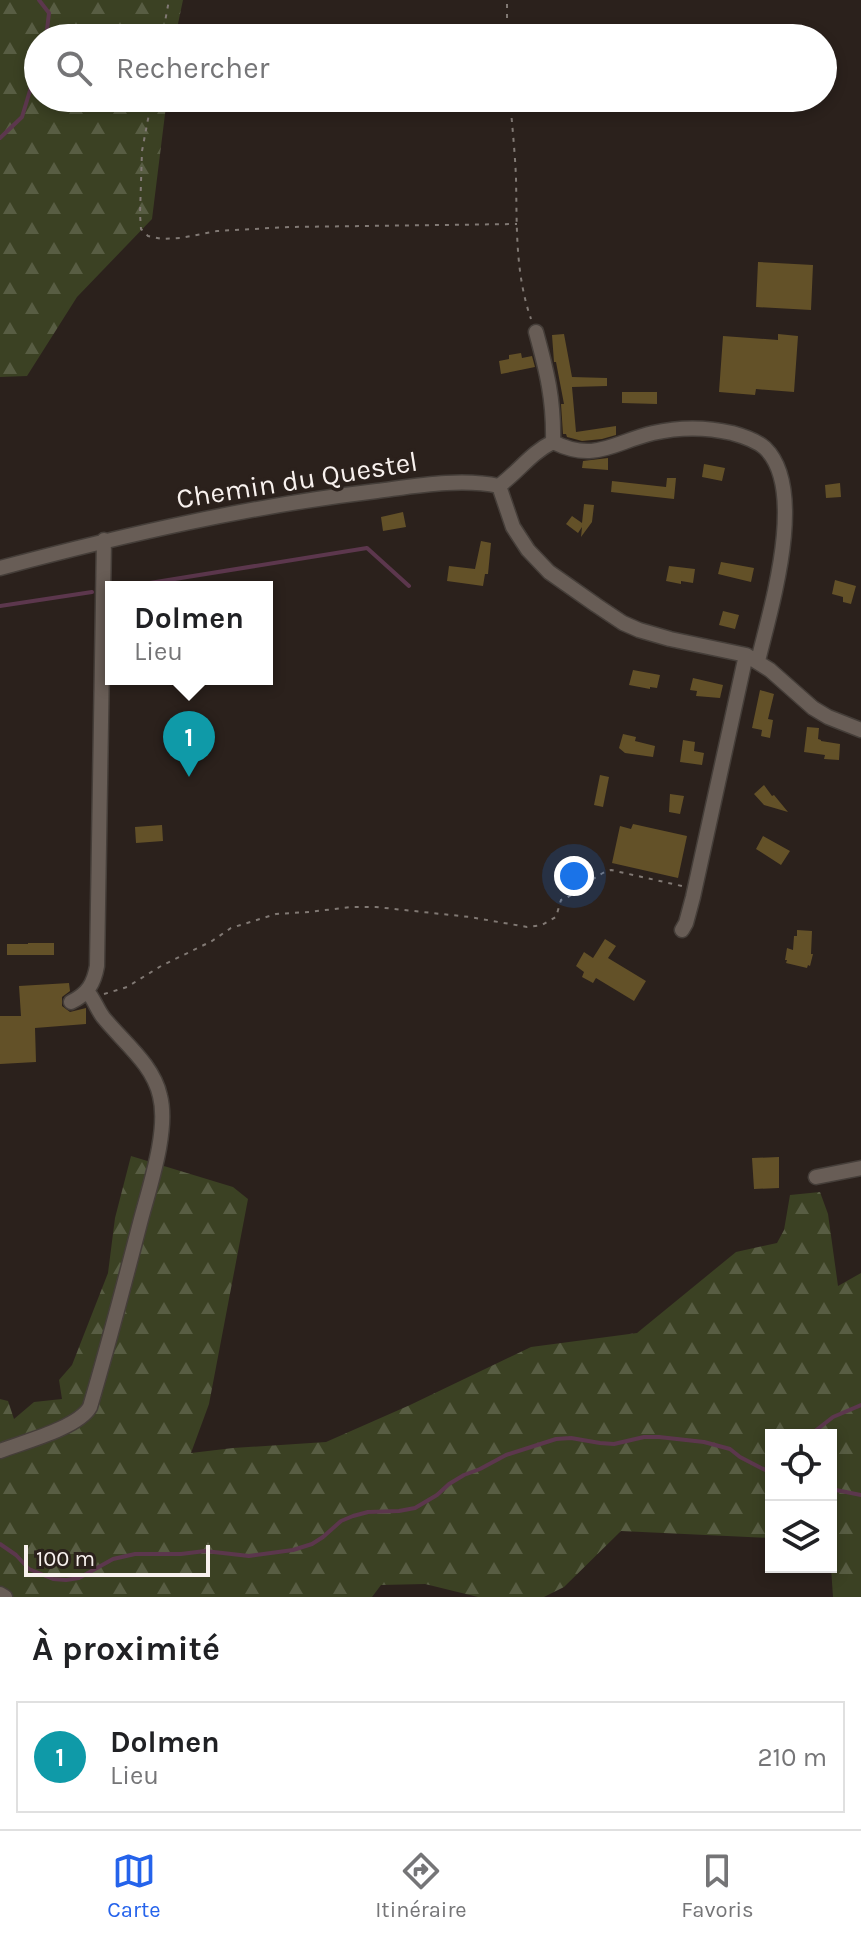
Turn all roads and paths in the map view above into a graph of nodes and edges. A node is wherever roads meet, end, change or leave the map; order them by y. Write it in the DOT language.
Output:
graph roads {
  1 [pos="169,0"];
  2 [pos="507,0"];
  3 [pos="165,24"];
  4 [pos="507,24"];
  5 [pos="149,112"];
  6 [pos="511,112"];
  7 [pos="517,224"];
  8 [pos="527,306"];
  9 [pos="536,332"];
  10 [pos="553,442"];
  11 [pos="499,486"];
  12 [pos="104,540"];
  13 [pos="0,568"];
  14 [pos="752,658"];
  15 [pos="861,730"];
  16 [pos="682,886"];
  17 [pos="682,930"];
  18 [pos="89,994"];
  19 [pos="71,1002"];
  20 [pos="861,1168"];
  21 [pos="816,1177"];
  22 [pos="0,1451"];
  1 -- 3 [label="path"];
  2 -- 4 [label="path"];
  5 -- 7 [label="path"];
  6 -- 7 [label="path"];
  7 -- 8 [label="path"];
  9 -- 10 [label="street"];
  10 -- 11 [label="street"];
  10 -- 14 [label="street"];
  11 -- 12 [label="street, Chemin du Questel"];
  11 -- 14 [label="street"];
  12 -- 13 [label="street, Chemin du Questel"];
  12 -- 18 [label="street"];
  14 -- 15 [label="street"];
  14 -- 17 [label="street"];
  16 -- 18 [label="path"];
  18 -- 19 [label="street"];
  18 -- 22 [label="street"];
  20 -- 21 [label="street"];
}
